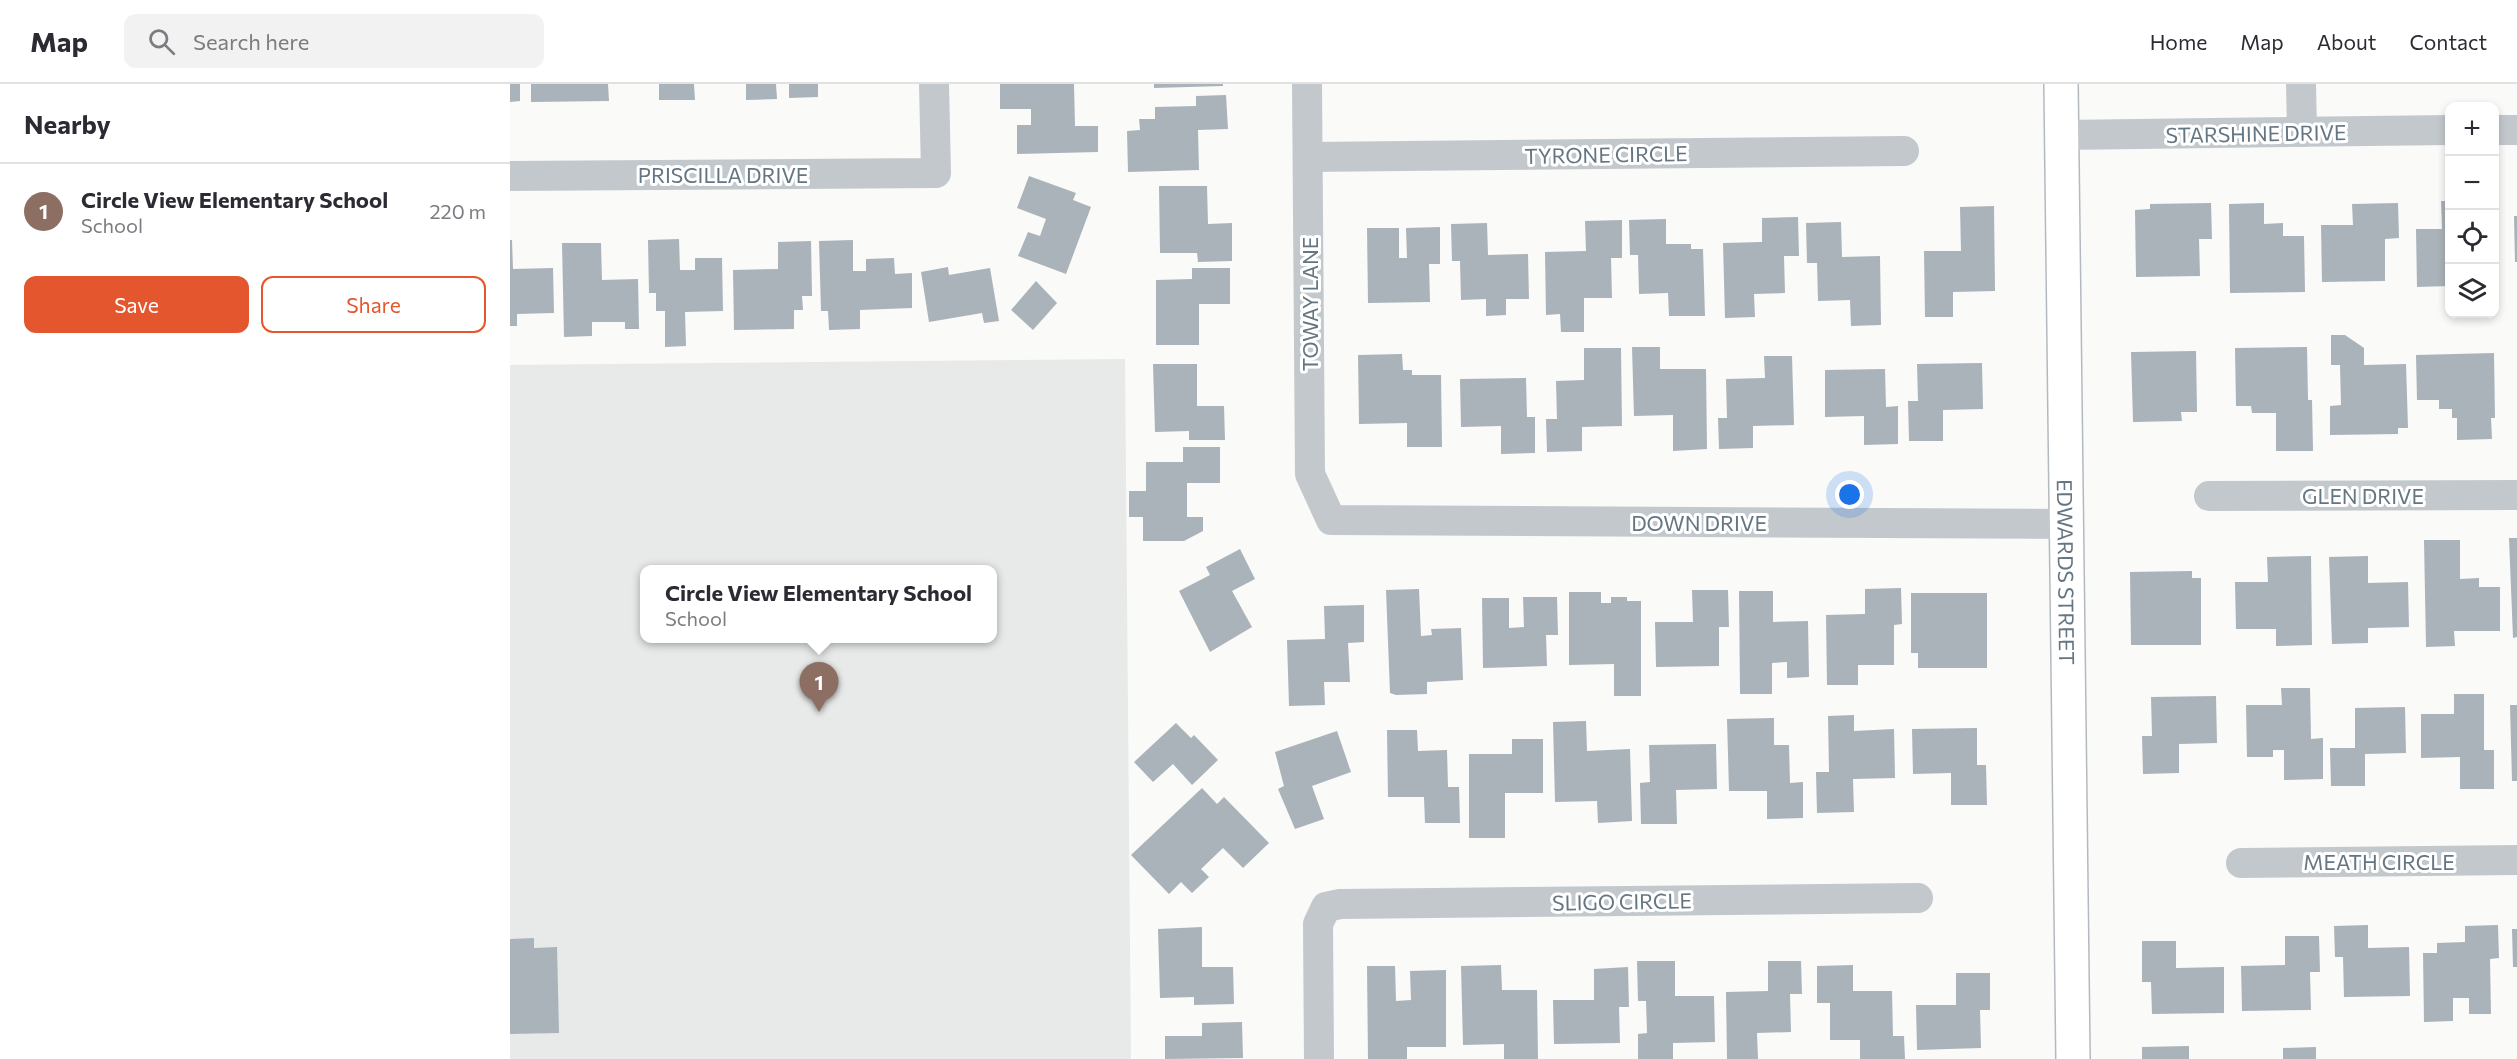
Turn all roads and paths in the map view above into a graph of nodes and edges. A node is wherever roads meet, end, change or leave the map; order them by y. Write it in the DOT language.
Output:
graph roads {
  1 [pos="934,84"];
  2 [pos="1307,84"];
  3 [pos="2061,84"];
  4 [pos="2301,84"];
  5 [pos="2445,130"];
  6 [pos="2499,130"];
  7 [pos="2517,130"];
  8 [pos="2302,132"];
  9 [pos="2062,135"];
  10 [pos="1904,151"];
  11 [pos="1308,158"];
  12 [pos="510,176"];
  13 [pos="2517,495"];
  14 [pos="2209,496"];
  15 [pos="1330,520"];
  16 [pos="2067,524"];
  17 [pos="2517,860"];
  18 [pos="2241,862"];
  19 [pos="1918,898"];
  20 [pos="1319,1059"];
  21 [pos="2073,1059"];
  1 -- 12 [label="street, PRISCILLA DRIVE"];
  2 -- 11 [label="street, TOWAY LANE"];
  3 -- 9 [label="street, EDWARDS STREET"];
  4 -- 8 [label="street"];
  5 -- 8 [label="street, STARSHINE DRIVE"];
  6 -- 7 [label="street"];
  8 -- 9 [label="street, STARSHINE DRIVE"];
  9 -- 16 [label="street, EDWARDS STREET"];
  10 -- 11 [label="street, TYRONE CIRCLE"];
  11 -- 15 [label="street, TOWAY LANE"];
  13 -- 14 [label="street, GLEN DRIVE"];
  15 -- 16 [label="street, DOWN DRIVE"];
  16 -- 21 [label="street, EDWARDS STREET"];
  17 -- 18 [label="street, MEATH CIRCLE"];
  19 -- 20 [label="street, SLIGO CIRCLE"];
}
